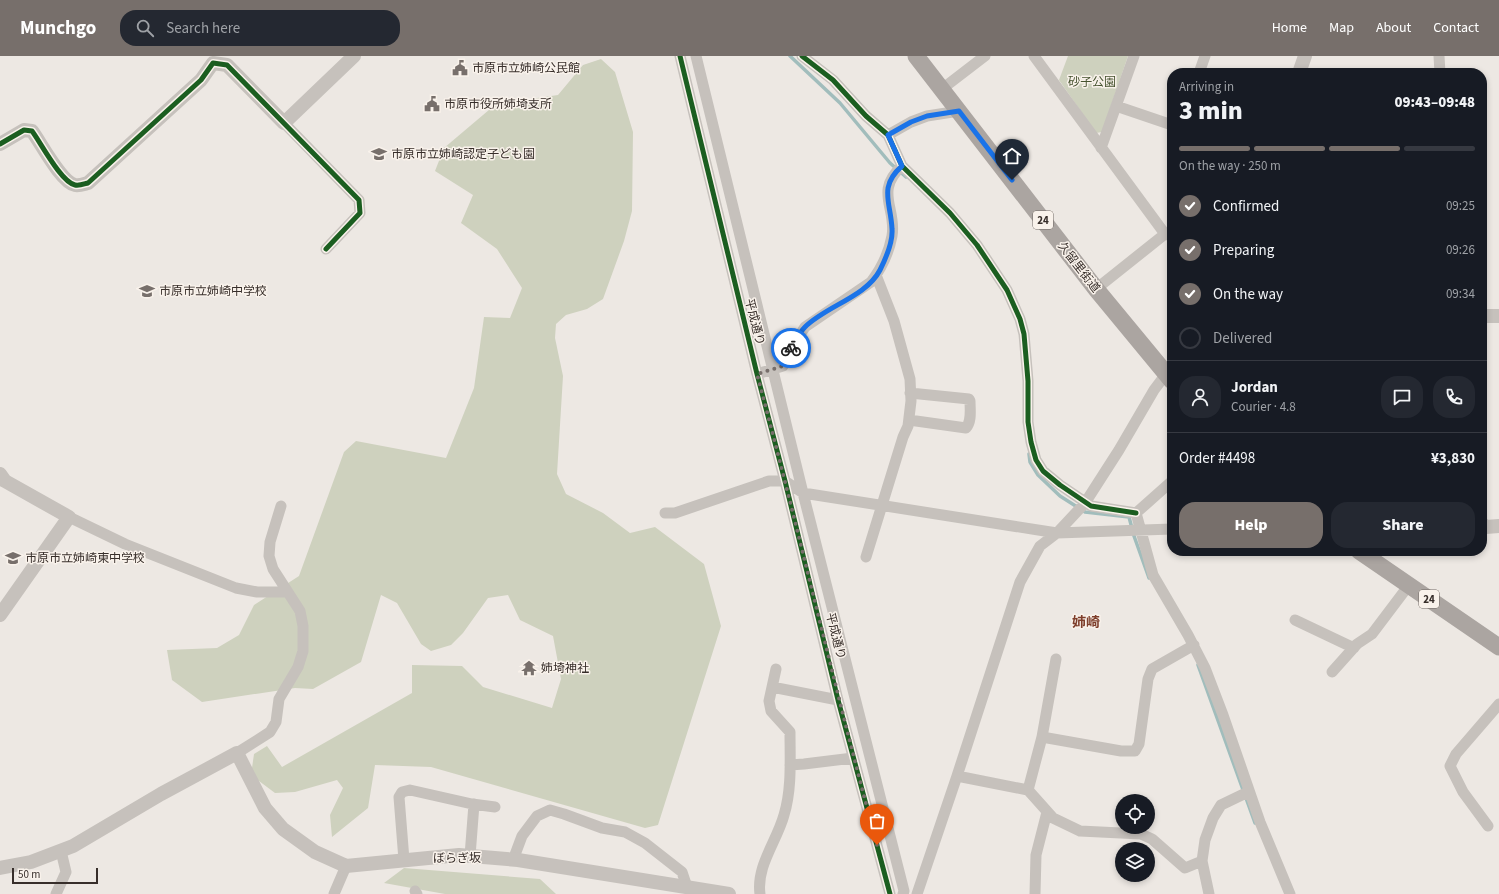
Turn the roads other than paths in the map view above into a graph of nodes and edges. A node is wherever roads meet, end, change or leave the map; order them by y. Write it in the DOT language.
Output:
graph roads {
  1 [pos="353,56"];
  2 [pos="680,56"];
  3 [pos="696,56"];
  4 [pos="802,56"];
  5 [pos="916,56"];
  6 [pos="985,56"];
  7 [pos="1034,56"];
  8 [pos="1134,56"];
  9 [pos="1205,56"];
  10 [pos="1305,56"];
  11 [pos="1438,56"];
  12 [pos="214,60"];
  13 [pos="1201,68"];
  14 [pos="1301,68"];
  15 [pos="1439,68"];
  16 [pos="942,89"];
  17 [pos="1116,106"];
  18 [pos="959,111"];
  19 [pos="284,123"];
  20 [pos="1167,123"];
  21 [pos="888,135"];
  22 [pos="0,144"];
  23 [pos="1101,148"];
  24 [pos="902,166"];
  25 [pos="1167,232"];
  26 [pos="1167,236"];
  27 [pos="326,249"];
  28 [pos="876,275"];
  29 [pos="1096,288"];
  30 [pos="1487,316"];
  31 [pos="1499,316"];
  32 [pos="773,370"];
  33 [pos="1167,371"];
  34 [pos="757,374"];
  35 [pos="1167,378"];
  36 [pos="910,393"];
  37 [pos="909,420"];
  38 [pos="0,474"];
  39 [pos="785,481"];
  40 [pos="1167,485"];
  41 [pos="803,493"];
  42 [pos="1085,503"];
  43 [pos="882,505"];
  44 [pos="281,506"];
  45 [pos="665,513"];
  46 [pos="1136,513"];
  47 [pos="69,517"];
  48 [pos="1499,526"];
  49 [pos="1487,527"];
  50 [pos="1140,529"];
  51 [pos="1167,529"];
  52 [pos="1057,533"];
  53 [pos="1366,556"];
  54 [pos="866,557"];
  55 [pos="1408,585"];
  56 [pos="287,592"];
  57 [pos="0,615"];
  58 [pos="1294,620"];
  59 [pos="1194,646"];
  60 [pos="1499,647"];
  61 [pos="1354,648"];
  62 [pos="1056,659"];
  63 [pos="776,669"];
  64 [pos="1332,672"];
  65 [pos="772,687"];
  66 [pos="838,700"];
  67 [pos="1499,704"];
  68 [pos="1042,737"];
  69 [pos="237,753"];
  70 [pos="853,758"];
  71 [pos="790,764"];
  72 [pos="957,776"];
  73 [pos="1028,790"];
  74 [pos="1248,792"];
  75 [pos="474,804"];
  76 [pos="495,807"];
  77 [pos="1047,812"];
  78 [pos="1488,826"];
  79 [pos="61,851"];
  80 [pos="470,856"];
  81 [pos="404,860"];
  82 [pos="512,860"];
  83 [pos="1202,861"];
  84 [pos="346,866"];
  85 [pos="0,868"];
  86 [pos="687,887"];
  87 [pos="338,892"];
  88 [pos="56,894"];
  89 [pos="729,894"];
  90 [pos="760,894"];
  91 [pos="890,894"];
  92 [pos="903,894"];
  93 [pos="917,894"];
  94 [pos="1035,894"];
  95 [pos="1209,894"];
  96 [pos="1290,894"];
  1 -- 19 [label="street"];
  2 -- 34 [label="street, 平成通り"];
  3 -- 32 [label="street, 平成通り"];
  4 -- 21 [label="street"];
  5 -- 16 [label="main road, 久留里街道 / 24"];
  6 -- 16 [label="street"];
  7 -- 23 [label="street"];
  8 -- 17 [label="street"];
  9 -- 13 [label="street"];
  10 -- 14 [label="street"];
  11 -- 15 [label="street"];
  12 -- 19 [label="street"];
  12 -- 22 [label="street"];
  16 -- 18 [label="main road, 久留里街道 / 24"];
  17 -- 20 [label="street"];
  17 -- 23 [label="street"];
  18 -- 21 [label="street"];
  18 -- 29 [label="main road, 久留里街道 / 24"];
  19 -- 27 [label="street"];
  21 -- 24 [label="street"];
  23 -- 25 [label="street"];
  24 -- 28 [label="street"];
  24 -- 42 [label="street"];
  26 -- 29 [label="street"];
  28 -- 32 [label="street"];
  28 -- 36 [label="street"];
  29 -- 33 [label="main road, 久留里街道 / 24"];
  30 -- 31 [label="street"];
  32 -- 34 [label="street"];
  32 -- 41 [label="street, 平成通り"];
  34 -- 39 [label="street, 平成通り"];
  35 -- 42 [label="street"];
  36 -- 37 [label="street"];
  36 -- 37 [label="street"];
  37 -- 43 [label="street"];
  38 -- 47 [label="street"];
  39 -- 41 [label="street"];
  39 -- 45 [label="street"];
  39 -- 66 [label="street, 平成通り"];
  40 -- 46 [label="street"];
  41 -- 43 [label="street"];
  41 -- 92 [label="street, 平成通り"];
  42 -- 46 [label="street"];
  42 -- 52 [label="street"];
  43 -- 52 [label="street"];
  43 -- 54 [label="street"];
  44 -- 56 [label="street"];
  46 -- 50 [label="street"];
  47 -- 56 [label="street"];
  47 -- 57 [label="street"];
  48 -- 49 [label="street"];
  50 -- 51 [label="street"];
  50 -- 52 [label="street"];
  50 -- 59 [label="street"];
  52 -- 72 [label="street"];
  53 -- 55 [label="main road, 24"];
  55 -- 60 [label="main road, 24"];
  55 -- 61 [label="street"];
  56 -- 69 [label="street"];
  58 -- 61 [label="street"];
  59 -- 68 [label="street"];
  59 -- 74 [label="street"];
  61 -- 64 [label="street"];
  62 -- 68 [label="street"];
  63 -- 65 [label="street"];
  65 -- 66 [label="street"];
  65 -- 71 [label="street"];
  66 -- 70 [label="street, 平成通り"];
  67 -- 78 [label="street"];
  68 -- 73 [label="street"];
  69 -- 79 [label="street"];
  69 -- 84 [label="street"];
  70 -- 71 [label="street"];
  70 -- 91 [label="street, 平成通り"];
  71 -- 90 [label="street"];
  72 -- 73 [label="street"];
  72 -- 93 [label="street"];
  73 -- 77 [label="street"];
  74 -- 83 [label="street"];
  74 -- 96 [label="street"];
  75 -- 76 [label="street"];
  75 -- 80 [label="street"];
  75 -- 81 [label="street"];
  77 -- 83 [label="street"];
  77 -- 94 [label="street"];
  79 -- 85 [label="street"];
  79 -- 88 [label="street"];
  80 -- 81 [label="street, ぼらぎ坂"];
  80 -- 82 [label="street, ぼらぎ坂"];
  81 -- 84 [label="street, ぼらぎ坂"];
  82 -- 86 [label="street, ぼらぎ坂"];
  82 -- 86 [label="street"];
  83 -- 95 [label="street"];
  84 -- 87 [label="street"];
  86 -- 89 [label="street, ぼらぎ坂"];
}
